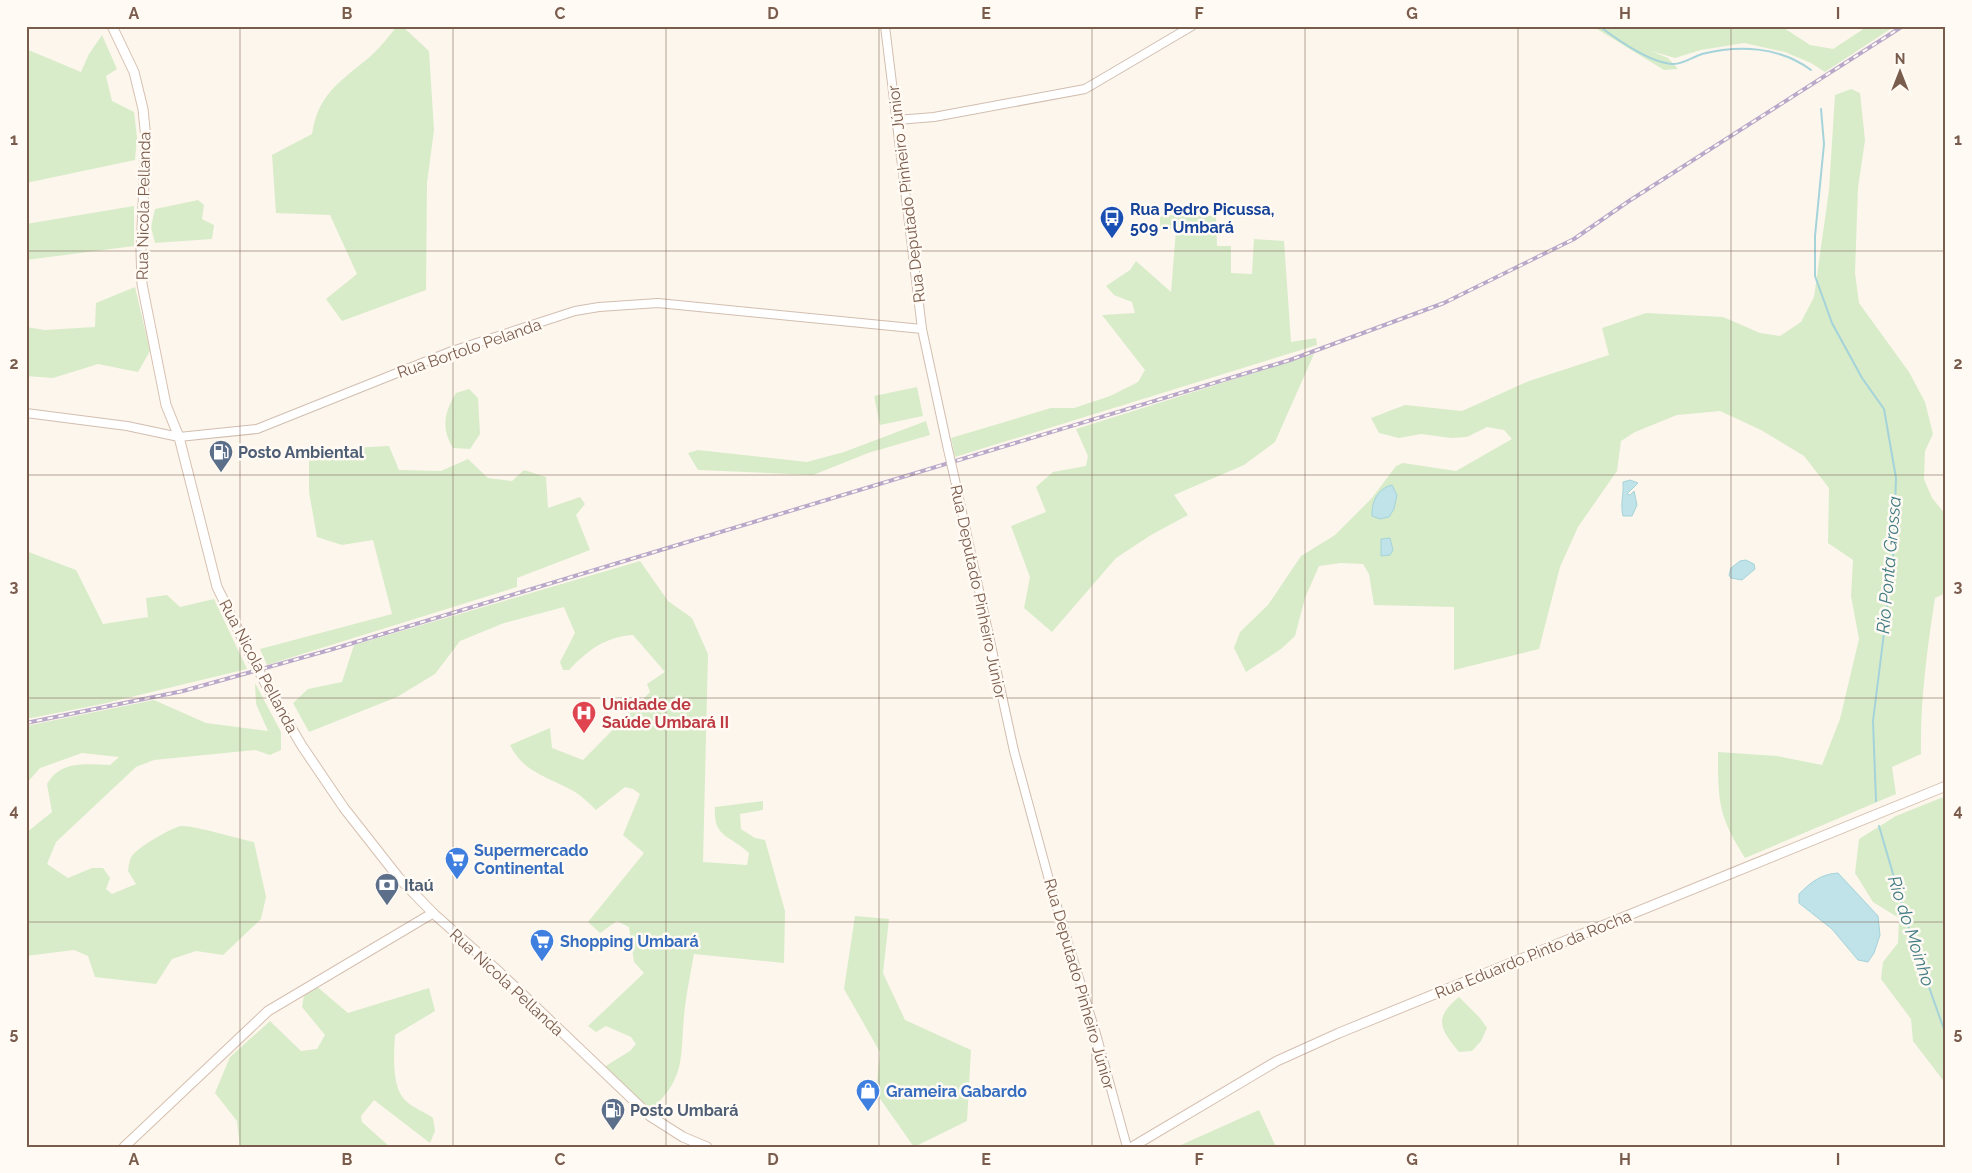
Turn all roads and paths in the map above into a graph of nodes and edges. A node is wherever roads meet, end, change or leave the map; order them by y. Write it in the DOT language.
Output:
graph roads {
  1 [pos="112,26"];
  2 [pos="885,26"];
  3 [pos="1192,26"];
  4 [pos="897,120"];
  5 [pos="922,329"];
  6 [pos="26,413"];
  7 [pos="179,437"];
  8 [pos="1946,786"];
  9 [pos="433,913"];
  10 [pos="124,1147"];
  11 [pos="707,1147"];
  12 [pos="1126,1147"];
  13 [pos="1132,1147"];
  1 -- 7 [label="main road, Rua Nicola Pellanda"];
  2 -- 4 [label="street, Rua Deputado Pinheiro Júnior"];
  3 -- 4 [label="street"];
  4 -- 5 [label="street, Rua Deputado Pinheiro Júnior"];
  5 -- 7 [label="street, Rua Bortolo Pelanda"];
  5 -- 12 [label="street, Rua Deputado Pinheiro Júnior, bridge"];
  6 -- 7 [label="street, Rua Bortolo Pelanda"];
  7 -- 9 [label="main road, Rua Nicola Pellanda, bridge"];
  8 -- 13 [label="main road, Rua Eduardo Pinto da Rocha"];
  9 -- 10 [label="main road"];
  9 -- 11 [label="main road, Rua Nicola Pellanda"];
}
